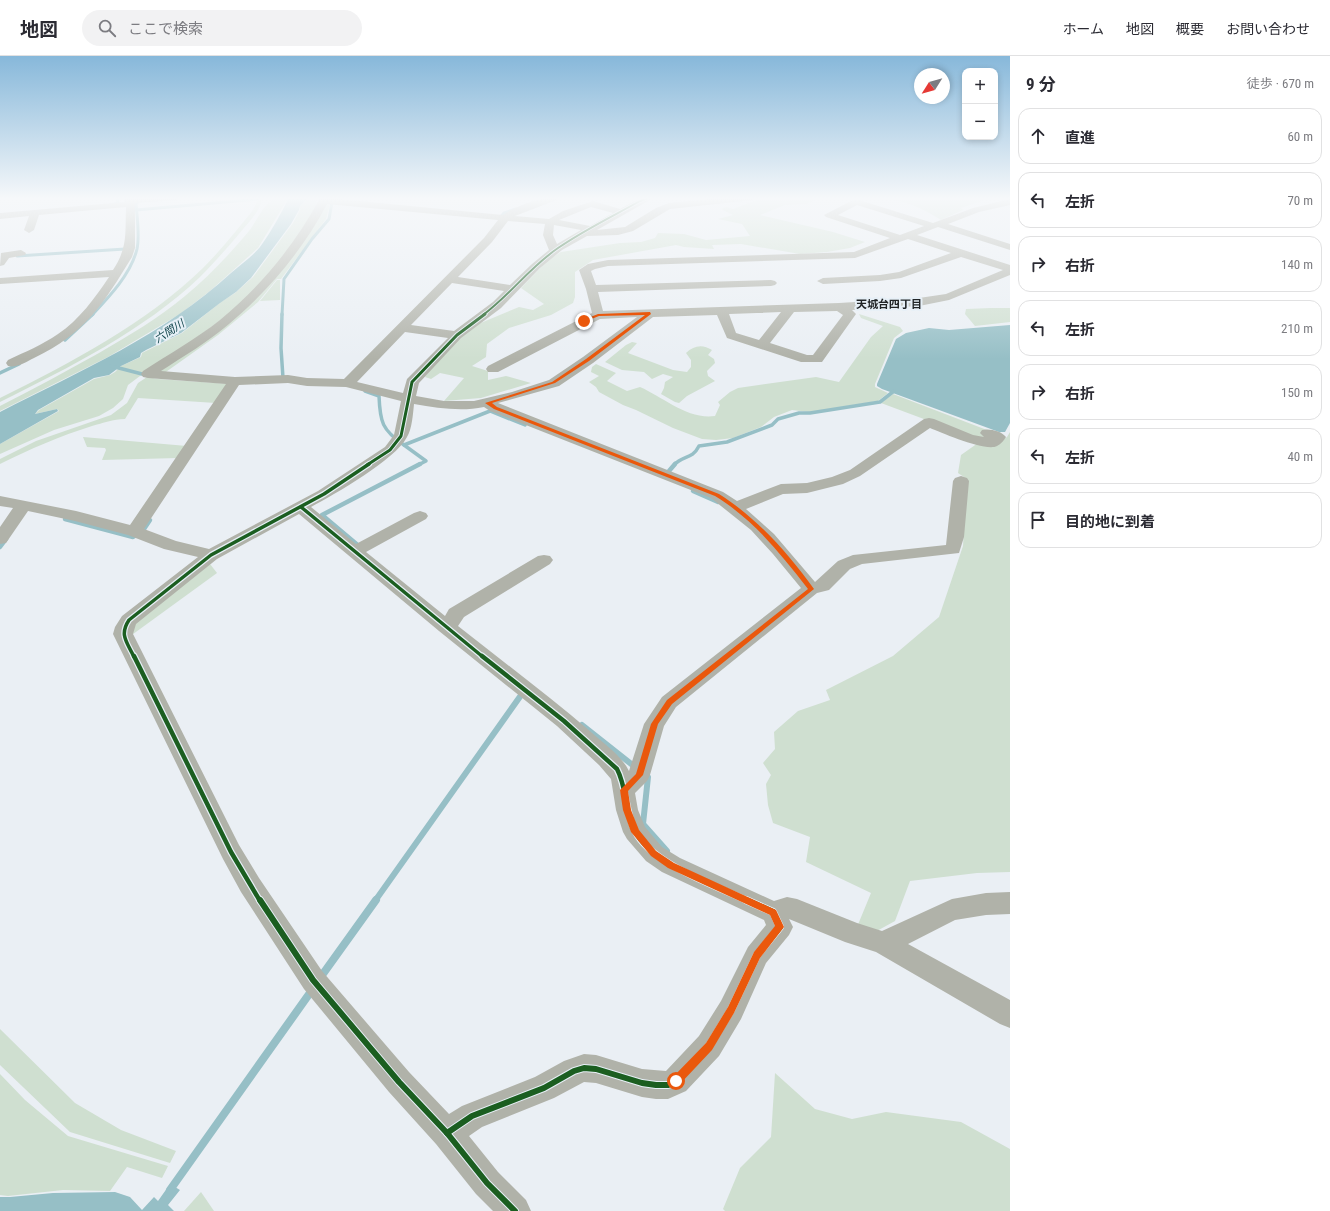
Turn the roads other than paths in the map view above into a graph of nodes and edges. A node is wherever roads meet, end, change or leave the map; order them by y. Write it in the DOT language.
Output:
graph roads {
  1 [pos="129,251"];
  2 [pos="290,251"];
  3 [pos="473,251"];
  4 [pos="555,251"];
  5 [pos="866,251"];
  6 [pos="954,251"];
  7 [pos="21,253"];
  8 [pos="961,253"];
  9 [pos="801,257"];
  10 [pos="3,259"];
  11 [pos="752,259"];
  12 [pos="1010,270"];
  13 [pos="117,273"];
  14 [pos="450,279"];
  15 [pos="0,280"];
  16 [pos="823,281"];
  17 [pos="771,283"];
  18 [pos="512,289"];
  19 [pos="592,289"];
  20 [pos="838,300"];
  21 [pos="791,308"];
  22 [pos="722,312"];
  23 [pos="650,314"];
  24 [pos="598,315"];
  25 [pos="402,328"];
  26 [pos="643,333"];
  27 [pos="457,335"];
  28 [pos="762,345"];
  29 [pos="598,362"];
  30 [pos="13,363"];
  31 [pos="493,369"];
  32 [pos="234,383"];
  33 [pos="344,383"];
  34 [pos="408,399"];
  35 [pos="488,403"];
  36 [pos="987,433"];
  37 [pos="961,481"];
  38 [pos="0,501"];
  39 [pos="24,505"];
  40 [pos="301,507"];
  41 [pos="736,507"];
  42 [pos="420,516"];
  43 [pos="137,532"];
  44 [pos="0,539"];
  45 [pos="359,549"];
  46 [pos="211,555"];
  47 [pos="544,560"];
  48 [pos="811,589"];
  49 [pos="449,624"];
  50 [pos="635,778"];
  51 [pos="1010,903"];
  52 [pos="773,912"];
  53 [pos="883,943"];
  54 [pos="1010,1015"];
  55 [pos="447,1133"];
  56 [pos="515,1211"];
  1 -- 13 [label="street"];
  2 -- 32 [label="street"];
  3 -- 14 [label="street"];
  4 -- 18 [label="street"];
  5 -- 9 [label="street"];
  6 -- 8 [label="street"];
  7 -- 10 [label="street"];
  8 -- 12 [label="street"];
  8 -- 16 [label="street"];
  9 -- 11 [label="street"];
  9 -- 16 [label="street"];
  11 -- 17 [label="street"];
  11 -- 19 [label="street"];
  12 -- 20 [label="street"];
  13 -- 15 [label="street"];
  13 -- 30 [label="street"];
  14 -- 18 [label="street"];
  14 -- 25 [label="street"];
  16 -- 20 [label="street"];
  17 -- 19 [label="street"];
  17 -- 21 [label="street"];
  18 -- 27 [label="street"];
  19 -- 24 [label="street"];
  20 -- 21 [label="street"];
  20 -- 28 [label="street"];
  21 -- 22 [label="street"];
  21 -- 28 [label="street"];
  22 -- 23 [label="street"];
  22 -- 28 [label="street"];
  23 -- 24 [label="street"];
  23 -- 35 [label="street"];
  24 -- 31 [label="street"];
  25 -- 27 [label="street"];
  25 -- 33 [label="street"];
  26 -- 29 [label="street"];
  27 -- 34 [label="street"];
  32 -- 33 [label="street"];
  32 -- 43 [label="street"];
  33 -- 34 [label="street"];
  34 -- 35 [label="street"];
  34 -- 40 [label="street"];
  35 -- 41 [label="street"];
  36 -- 41 [label="street"];
  37 -- 48 [label="street"];
  38 -- 39 [label="street"];
  39 -- 43 [label="street"];
  39 -- 44 [label="street"];
  40 -- 45 [label="street"];
  40 -- 46 [label="street"];
  41 -- 48 [label="street"];
  42 -- 45 [label="street"];
  43 -- 46 [label="street"];
  45 -- 49 [label="street"];
  46 -- 55 [label="street"];
  47 -- 49 [label="street"];
  48 -- 50 [label="street"];
  49 -- 50 [label="street"];
  50 -- 52 [label="street"];
  51 -- 53 [label="street"];
  52 -- 53 [label="street"];
  52 -- 55 [label="street"];
  53 -- 54 [label="street"];
  55 -- 56 [label="street"];
}
